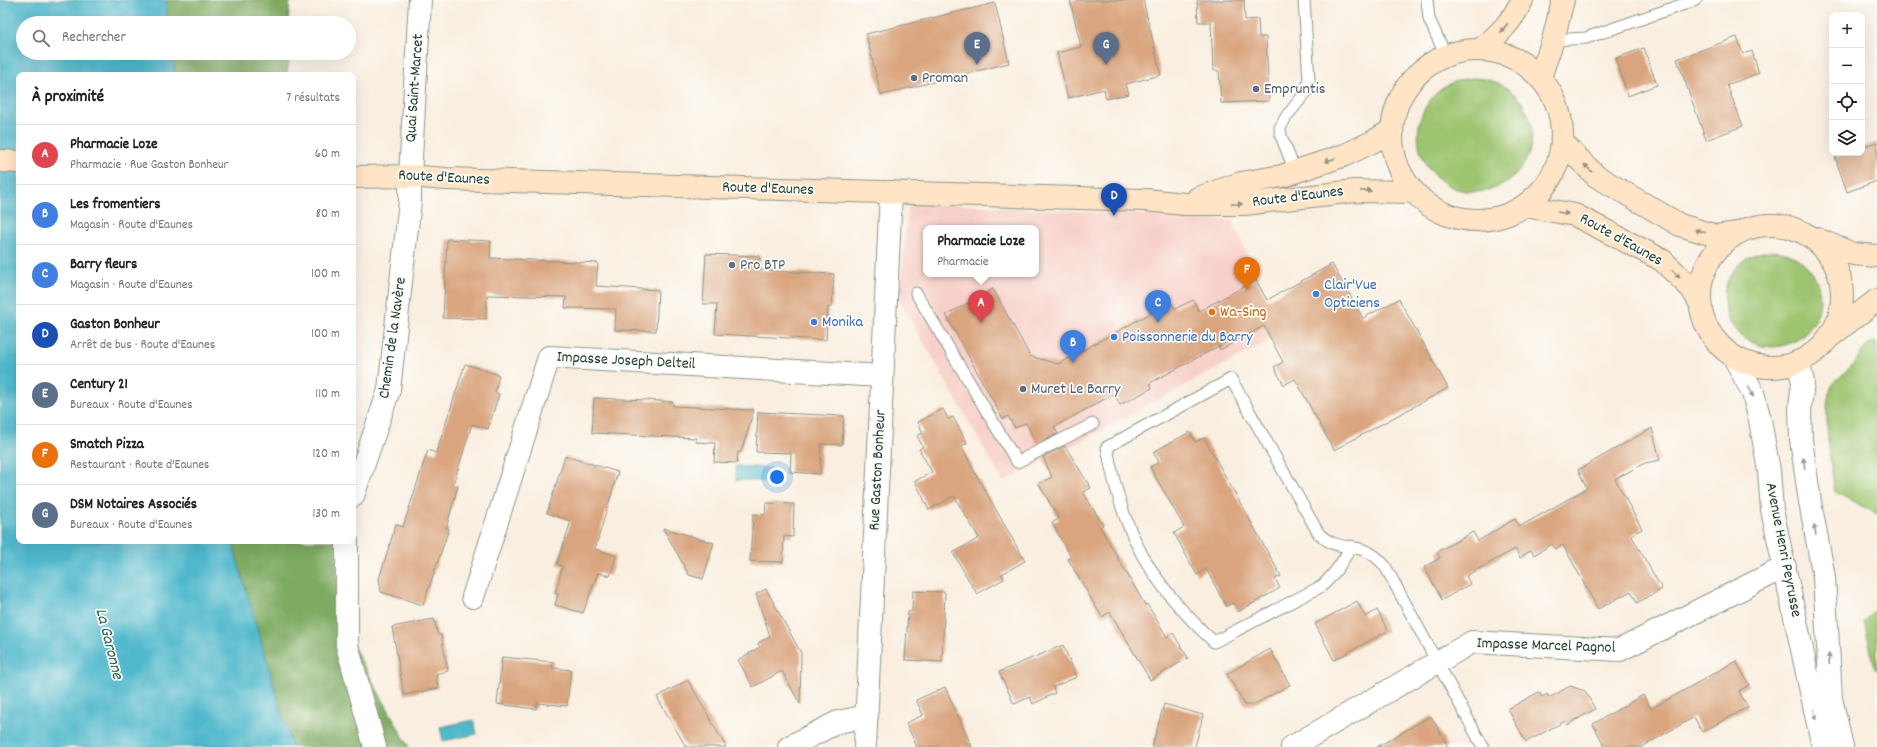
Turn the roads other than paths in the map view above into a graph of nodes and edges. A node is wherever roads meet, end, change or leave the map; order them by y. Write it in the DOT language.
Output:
graph roads {
  1 [pos="420,0"];
  2 [pos="1304,0"];
  3 [pos="1427,0"];
  4 [pos="1522,0"];
  5 [pos="1563,0"];
  6 [pos="1696,0"];
  7 [pos="1554,40"];
  8 [pos="1480,50"];
  9 [pos="1446,56"];
  10 [pos="1540,77"];
  11 [pos="1390,130"];
  12 [pos="1562,142"];
  13 [pos="0,161"];
  14 [pos="16,162"];
  15 [pos="1295,171"];
  16 [pos="410,176"];
  17 [pos="356,177"];
  18 [pos="891,192"];
  19 [pos="1413,192"];
  20 [pos="1184,204"];
  21 [pos="1525,206"];
  22 [pos="1738,233"];
  23 [pos="1810,235"];
  24 [pos="1877,256"];
  25 [pos="916,293"];
  26 [pos="1877,300"];
  27 [pos="1700,303"];
  28 [pos="1832,335"];
  29 [pos="1734,357"];
  30 [pos="1798,362"];
  31 [pos="882,376"];
  32 [pos="1093,424"];
  33 [pos="356,487"];
  34 [pos="347,544"];
  35 [pos="1351,546"];
  36 [pos="1785,567"];
  37 [pos="474,597"];
  38 [pos="1437,662"];
  39 [pos="867,716"];
  40 [pos="375,747"];
  41 [pos="789,747"];
  42 [pos="866,747"];
  43 [pos="1292,747"];
  44 [pos="1484,747"];
  45 [pos="1823,747"];
  46 [pos="1842,747"];
  1 -- 16 [label="street, Quai Saint-Marcet"];
  2 -- 15 [label="lane"];
  3 -- 9 [label="lane"];
  4 -- 8 [label="main road, one-way"];
  5 -- 7 [label="main road"];
  6 -- 7 [label="lane"];
  7 -- 10 [label="main road"];
  8 -- 9 [label="main road"];
  8 -- 10 [label="main road"];
  9 -- 11 [label="main road"];
  10 -- 12 [label="main road"];
  11 -- 15 [label="main road, Route d'Eaunes, one-way"];
  11 -- 19 [label="main road"];
  12 -- 21 [label="main road"];
  22 -- 12 [label="main road, one-way"];
  13 -- 14 [label="main road"];
  15 -- 20 [label="main road, Route d'Eaunes"];
  16 -- 17 [label="main road, Route d'Eaunes"];
  16 -- 18 [label="main road, Route d'Eaunes"];
  16 -- 33 [label="street, Chemin de la Navère"];
  18 -- 20 [label="main road, Route d'Eaunes"];
  18 -- 31 [label="street, Rue Gaston Bonheur"];
  20 -- 19 [label="main road, Route d'Eaunes, one-way"];
  19 -- 21 [label="main road"];
  21 -- 27 [label="main road, Route d'Eaunes, one-way"];
  22 -- 23 [label="main road"];
  22 -- 27 [label="main road"];
  23 -- 24 [label="main road"];
  23 -- 28 [label="main road"];
  25 -- 32 [label="lane"];
  26 -- 28 [label="main road"];
  27 -- 29 [label="main road"];
  28 -- 30 [label="main road"];
  29 -- 30 [label="main road"];
  29 -- 36 [label="street, Avenue Henri Peyrusse, one-way"];
  46 -- 30 [label="street, Avenue Henri Peyrusse, one-way"];
  31 -- 37 [label="street, Impasse Joseph Delteil"];
  31 -- 39 [label="street, Rue Gaston Bonheur"];
  34 -- 40 [label="street"];
  35 -- 35 [label="lane"];
  35 -- 38 [label="lane"];
  36 -- 38 [label="street, Impasse Marcel Pagnol"];
  36 -- 45 [label="street, Avenue Henri Peyrusse, one-way"];
  38 -- 43 [label="street, Impasse Marcel Pagnol"];
  38 -- 44 [label="lane"];
  39 -- 41 [label="street"];
  39 -- 42 [label="street, Rue Gaston Bonheur"];
}
